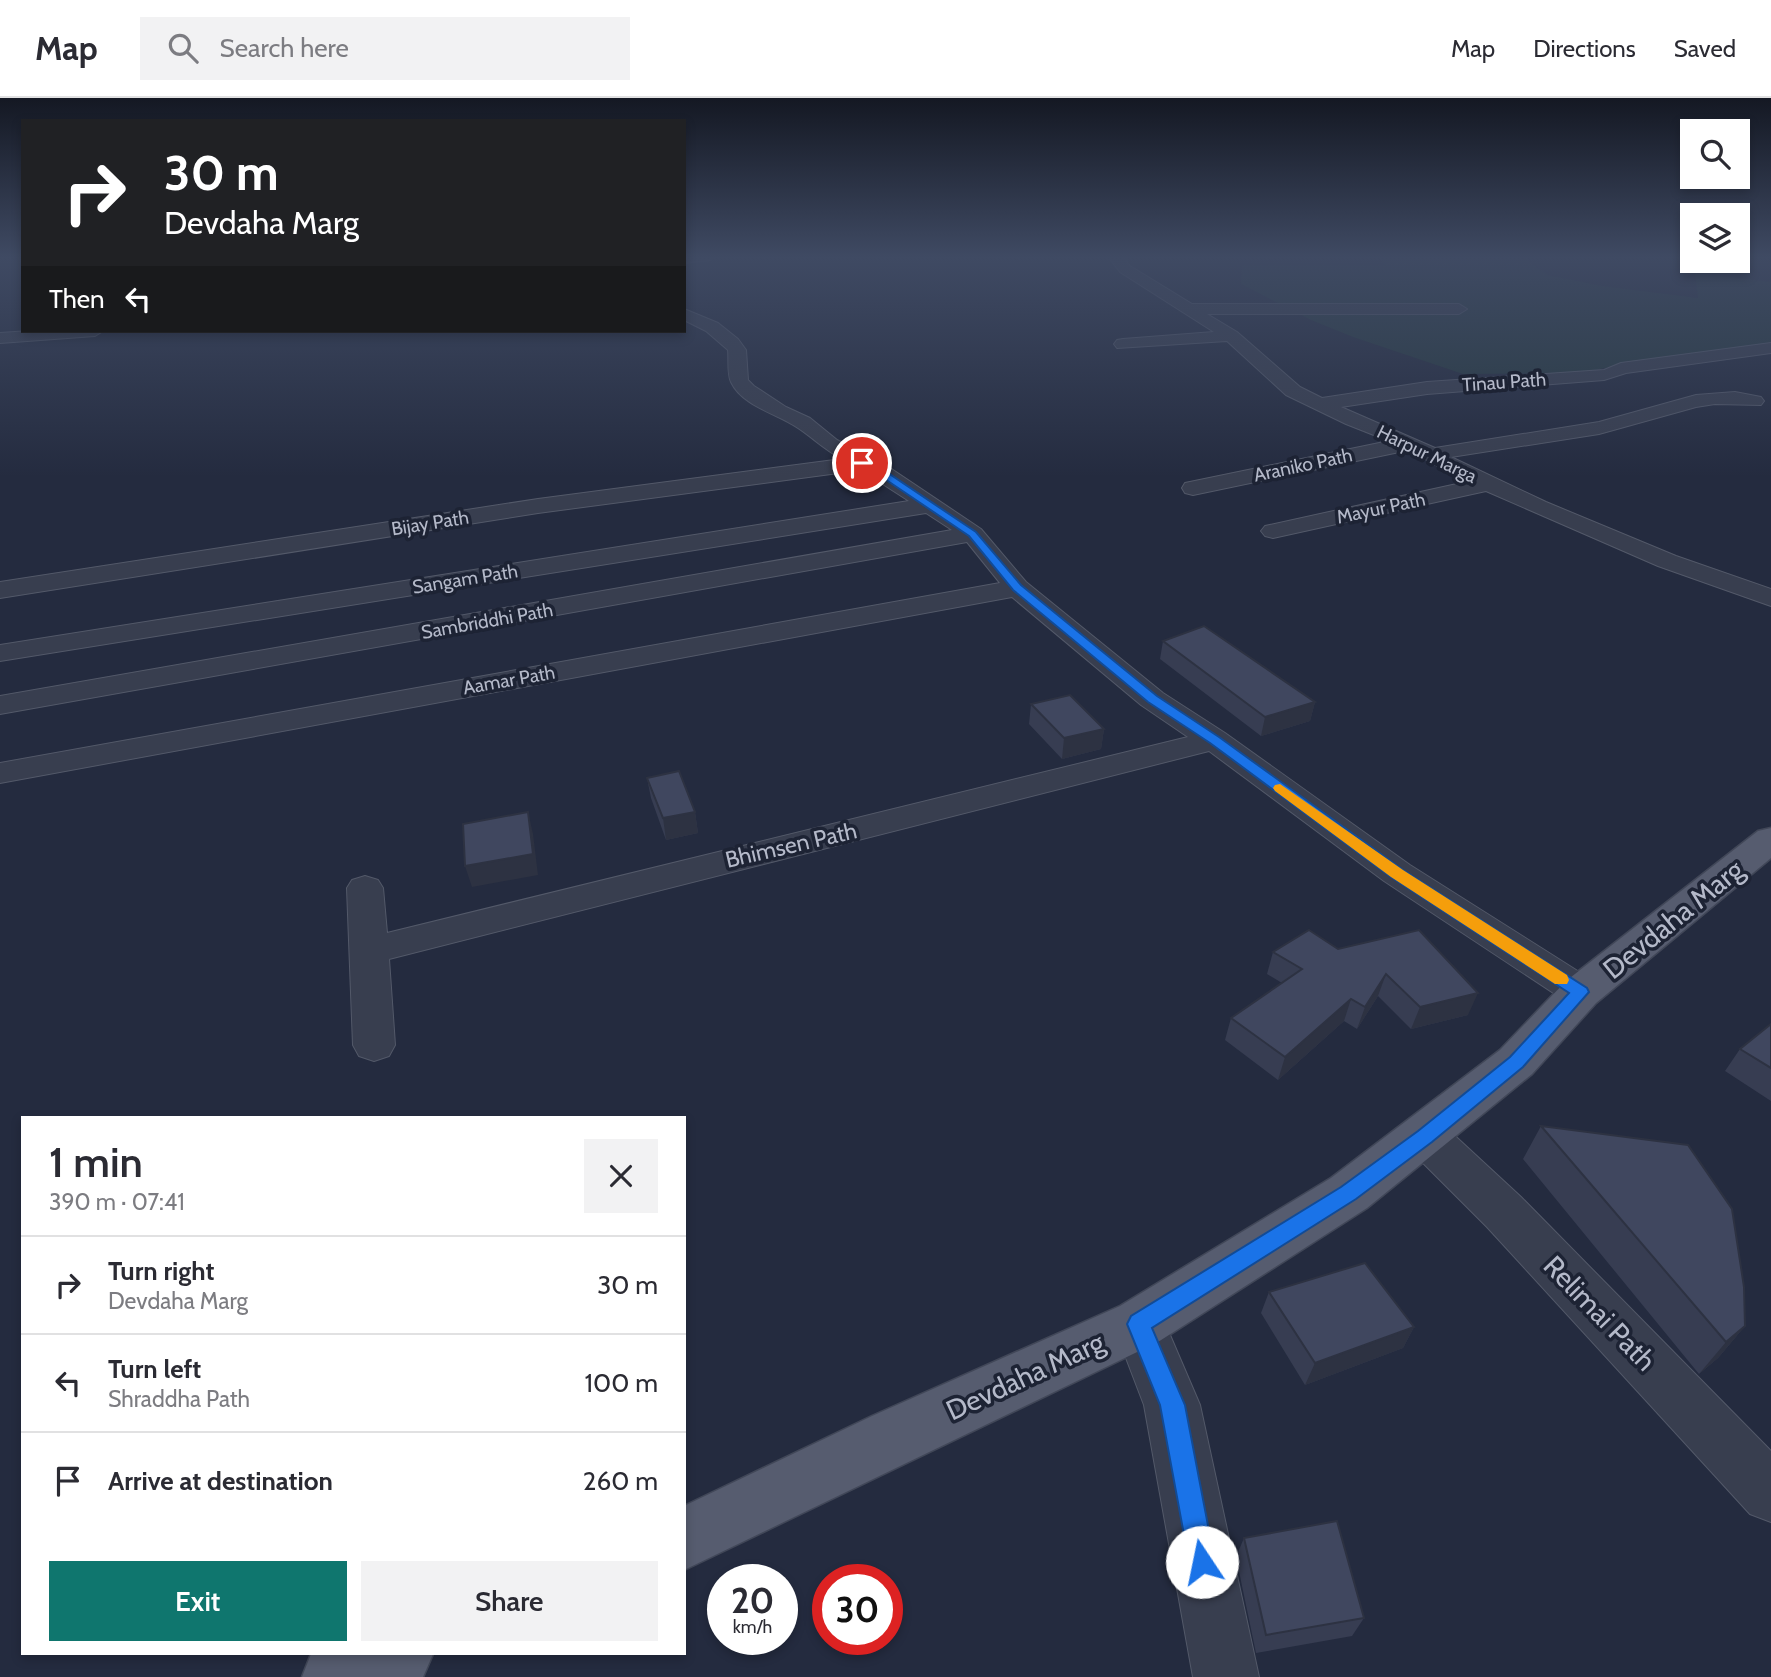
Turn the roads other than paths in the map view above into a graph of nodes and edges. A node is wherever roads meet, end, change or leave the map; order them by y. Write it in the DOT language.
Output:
graph roads {
  1 [pos="715,330"];
  2 [pos="1221,330"];
  3 [pos="68,333"];
  4 [pos="1231,336"];
  5 [pos="0,338"];
  6 [pos="1123,344"];
  7 [pos="1771,348"];
  8 [pos="1541,379"];
  9 [pos="1754,401"];
  10 [pos="1320,404"];
  11 [pos="1477,404"];
  12 [pos="1608,407"];
  13 [pos="1386,415"];
  14 [pos="1634,419"];
  15 [pos="1353,420"];
  16 [pos="1670,431"];
  17 [pos="1421,449"];
  18 [pos="862,463"];
  19 [pos="1488,484"];
  20 [pos="1193,488"];
  21 [pos="930,505"];
  22 [pos="1273,531"];
  23 [pos="973,534"];
  24 [pos="1017,588"];
  25 [pos="0,590"];
  26 [pos="1771,598"];
  27 [pos="0,653"];
  28 [pos="0,705"];
  29 [pos="1214,740"];
  30 [pos="0,773"];
  31 [pos="1771,839"];
  32 [pos="365,888"];
  33 [pos="369,951"];
  34 [pos="1581,992"];
  35 [pos="374,1045"];
  36 [pos="1425,1136"];
  37 [pos="1139,1324"];
  38 [pos="1771,1493"];
  39 [pos="686,1538"];
  40 [pos="396,1655"];
  41 [pos="336,1677"];
  42 [pos="1226,1677"];
  1 -- 18 [label="street"];
  2 -- 4 [label="street, Harpur Marga"];
  3 -- 5 [label="street"];
  4 -- 6 [label="street"];
  4 -- 10 [label="street, Harpur Marga"];
  7 -- 8 [label="street, Tinau Path"];
  8 -- 10 [label="street, Tinau Path"];
  8 -- 11 [label="street, Tinau Path"];
  9 -- 14 [label="street"];
  10 -- 15 [label="street, Harpur Marga"];
  12 -- 14 [label="street"];
  13 -- 15 [label="street"];
  14 -- 16 [label="street"];
  14 -- 17 [label="street"];
  15 -- 17 [label="street, Harpur Marga"];
  17 -- 19 [label="street, Harpur Marga"];
  17 -- 20 [label="street, Araniko Path"];
  18 -- 21 [label="street"];
  18 -- 25 [label="street, Bijay Path"];
  19 -- 22 [label="street, Mayur Path"];
  19 -- 26 [label="street, Harpur Marga"];
  21 -- 23 [label="street"];
  21 -- 27 [label="street, Sangam Path"];
  23 -- 24 [label="street"];
  23 -- 28 [label="street, Sambriddhi Path"];
  24 -- 29 [label="street"];
  24 -- 30 [label="street, Aamar Path"];
  29 -- 33 [label="street, Bhimsen Path"];
  29 -- 34 [label="street"];
  31 -- 34 [label="main road, Devdaha Marg"];
  32 -- 33 [label="street"];
  33 -- 35 [label="street"];
  34 -- 36 [label="main road, Devdaha Marg"];
  36 -- 37 [label="main road, Devdaha Marg"];
  36 -- 38 [label="street, Relimai Path"];
  37 -- 39 [label="main road, Devdaha Marg"];
  37 -- 42 [label="street"];
  40 -- 41 [label="main road"];
}
